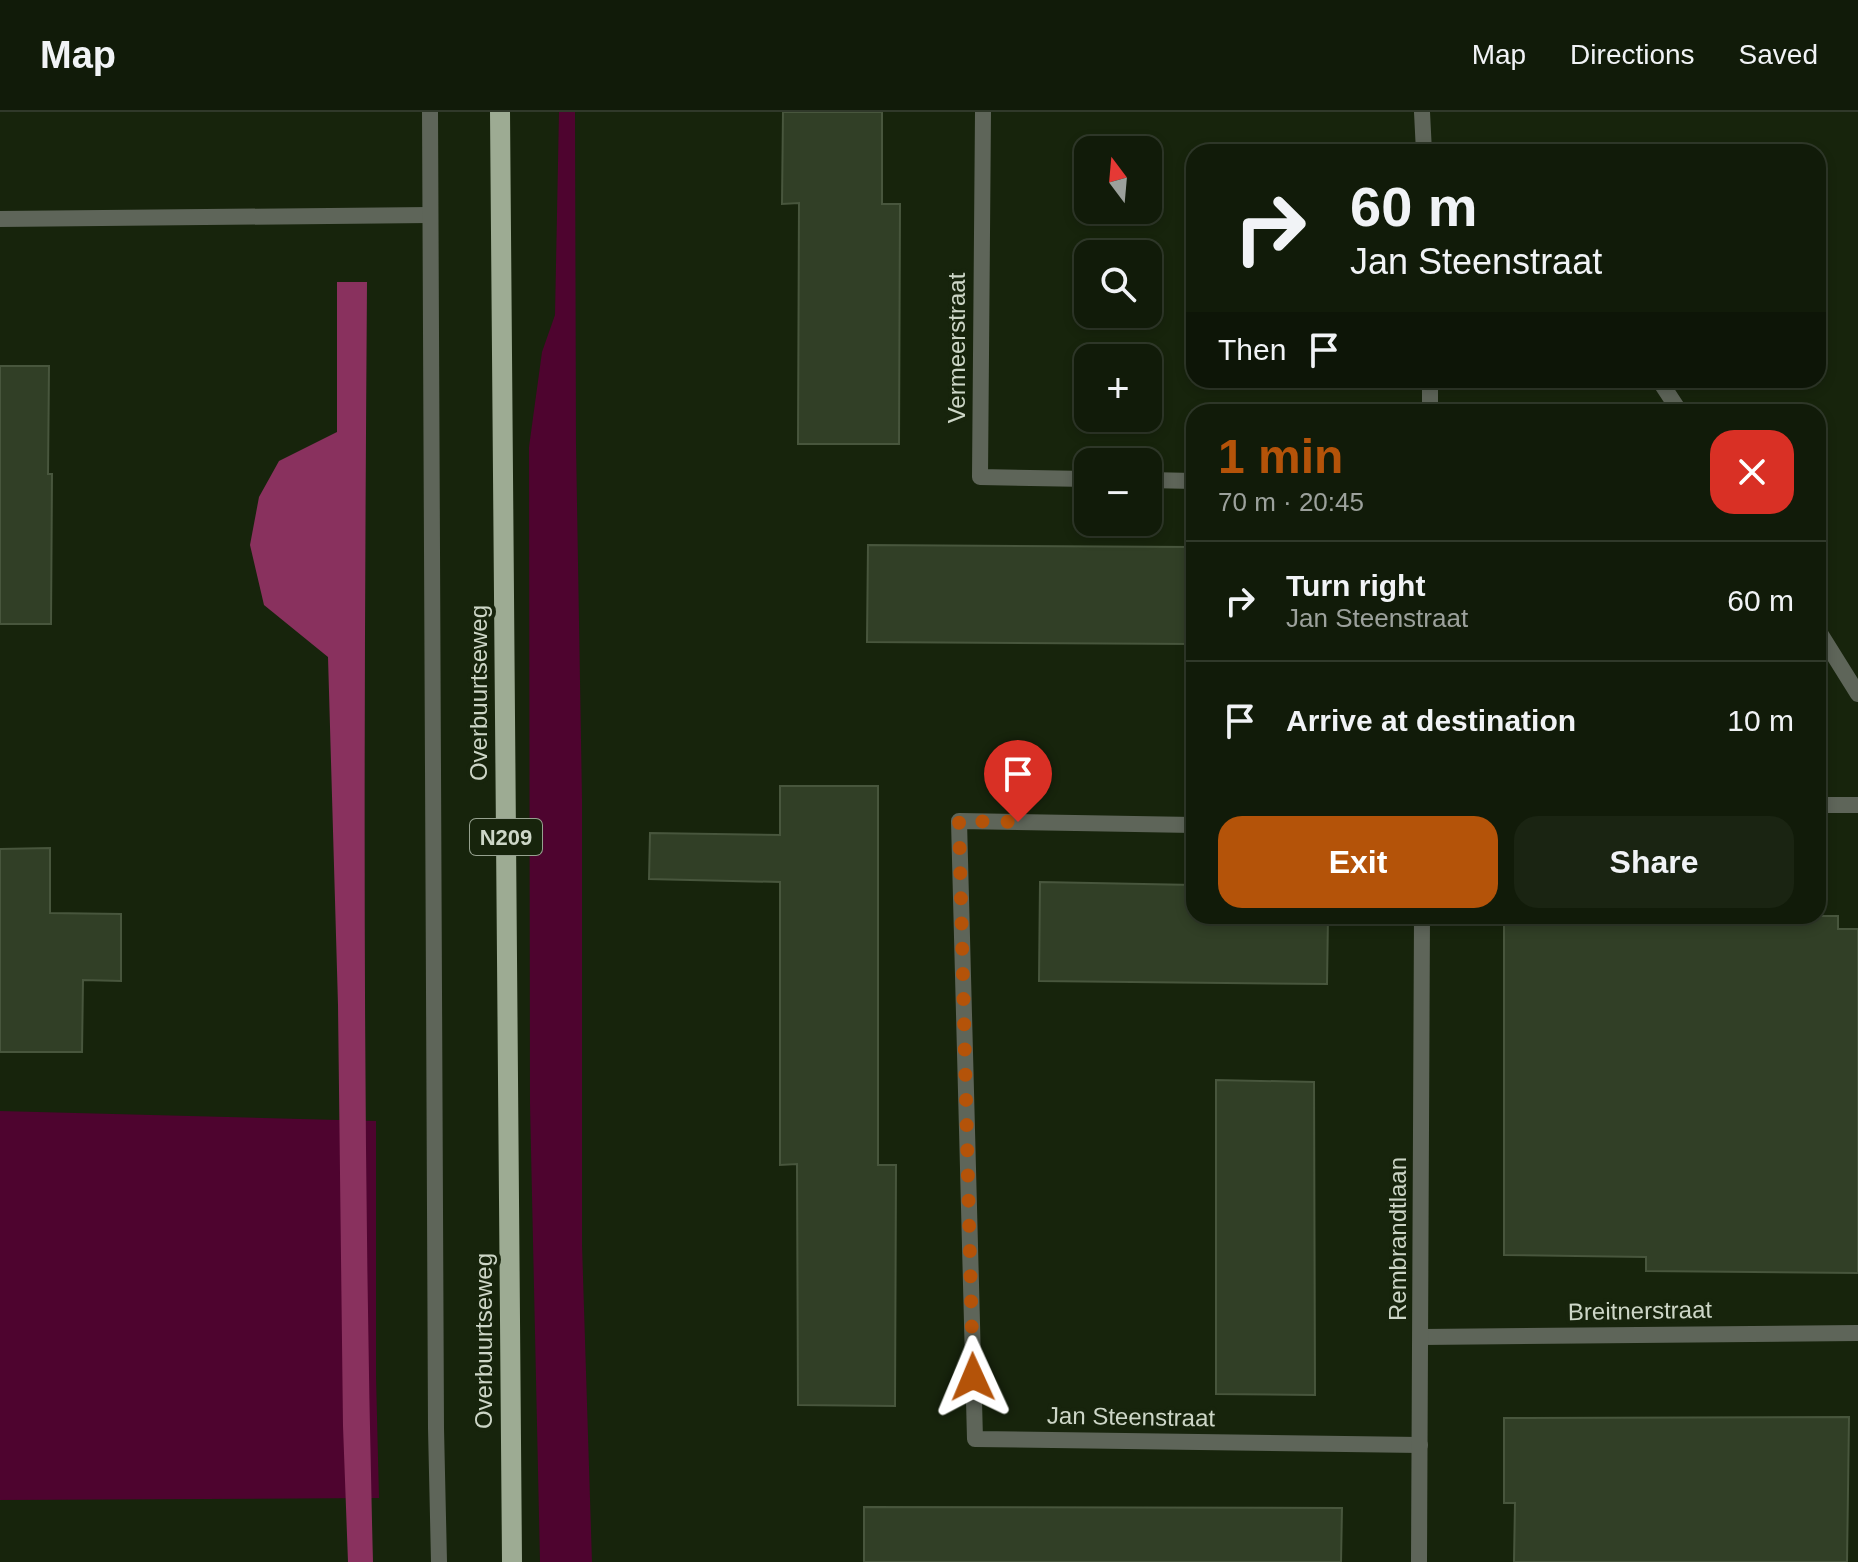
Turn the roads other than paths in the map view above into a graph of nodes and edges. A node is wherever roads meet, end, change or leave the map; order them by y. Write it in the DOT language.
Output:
graph roads {
  1 [pos="430,112"];
  2 [pos="500,112"];
  3 [pos="983,112"];
  4 [pos="1422,112"];
  5 [pos="1424,144"];
  6 [pos="430,215"];
  7 [pos="0,219"];
  8 [pos="1074,479"];
  9 [pos="1162,480"];
  10 [pos="1186,481"];
  11 [pos="1826,643"];
  12 [pos="1858,694"];
  13 [pos="1826,805"];
  14 [pos="1858,805"];
  15 [pos="1186,825"];
  16 [pos="1422,924"];
  17 [pos="1858,1333"];
  18 [pos="1422,1337"];
  19 [pos="1420,1445"];
  20 [pos="439,1562"];
  21 [pos="512,1562"];
  22 [pos="1419,1562"];
  1 -- 6 [label="street, Overbuurtseweg"];
  2 -- 21 [label="main road, Overbuurtseweg / N209"];
  3 -- 8 [label="street, Vermeerstraat"];
  4 -- 5 [label="street"];
  6 -- 7 [label="street"];
  6 -- 20 [label="street, Overbuurtseweg"];
  9 -- 10 [label="street"];
  11 -- 12 [label="street"];
  13 -- 14 [label="street"];
  15 -- 19 [label="street, Jan Steenstraat"];
  16 -- 18 [label="street, Rembrandtlaan"];
  17 -- 18 [label="street, Breitnerstraat"];
  18 -- 19 [label="street, Rembrandtlaan"];
  19 -- 22 [label="street, Rembrandtlaan"];
}
